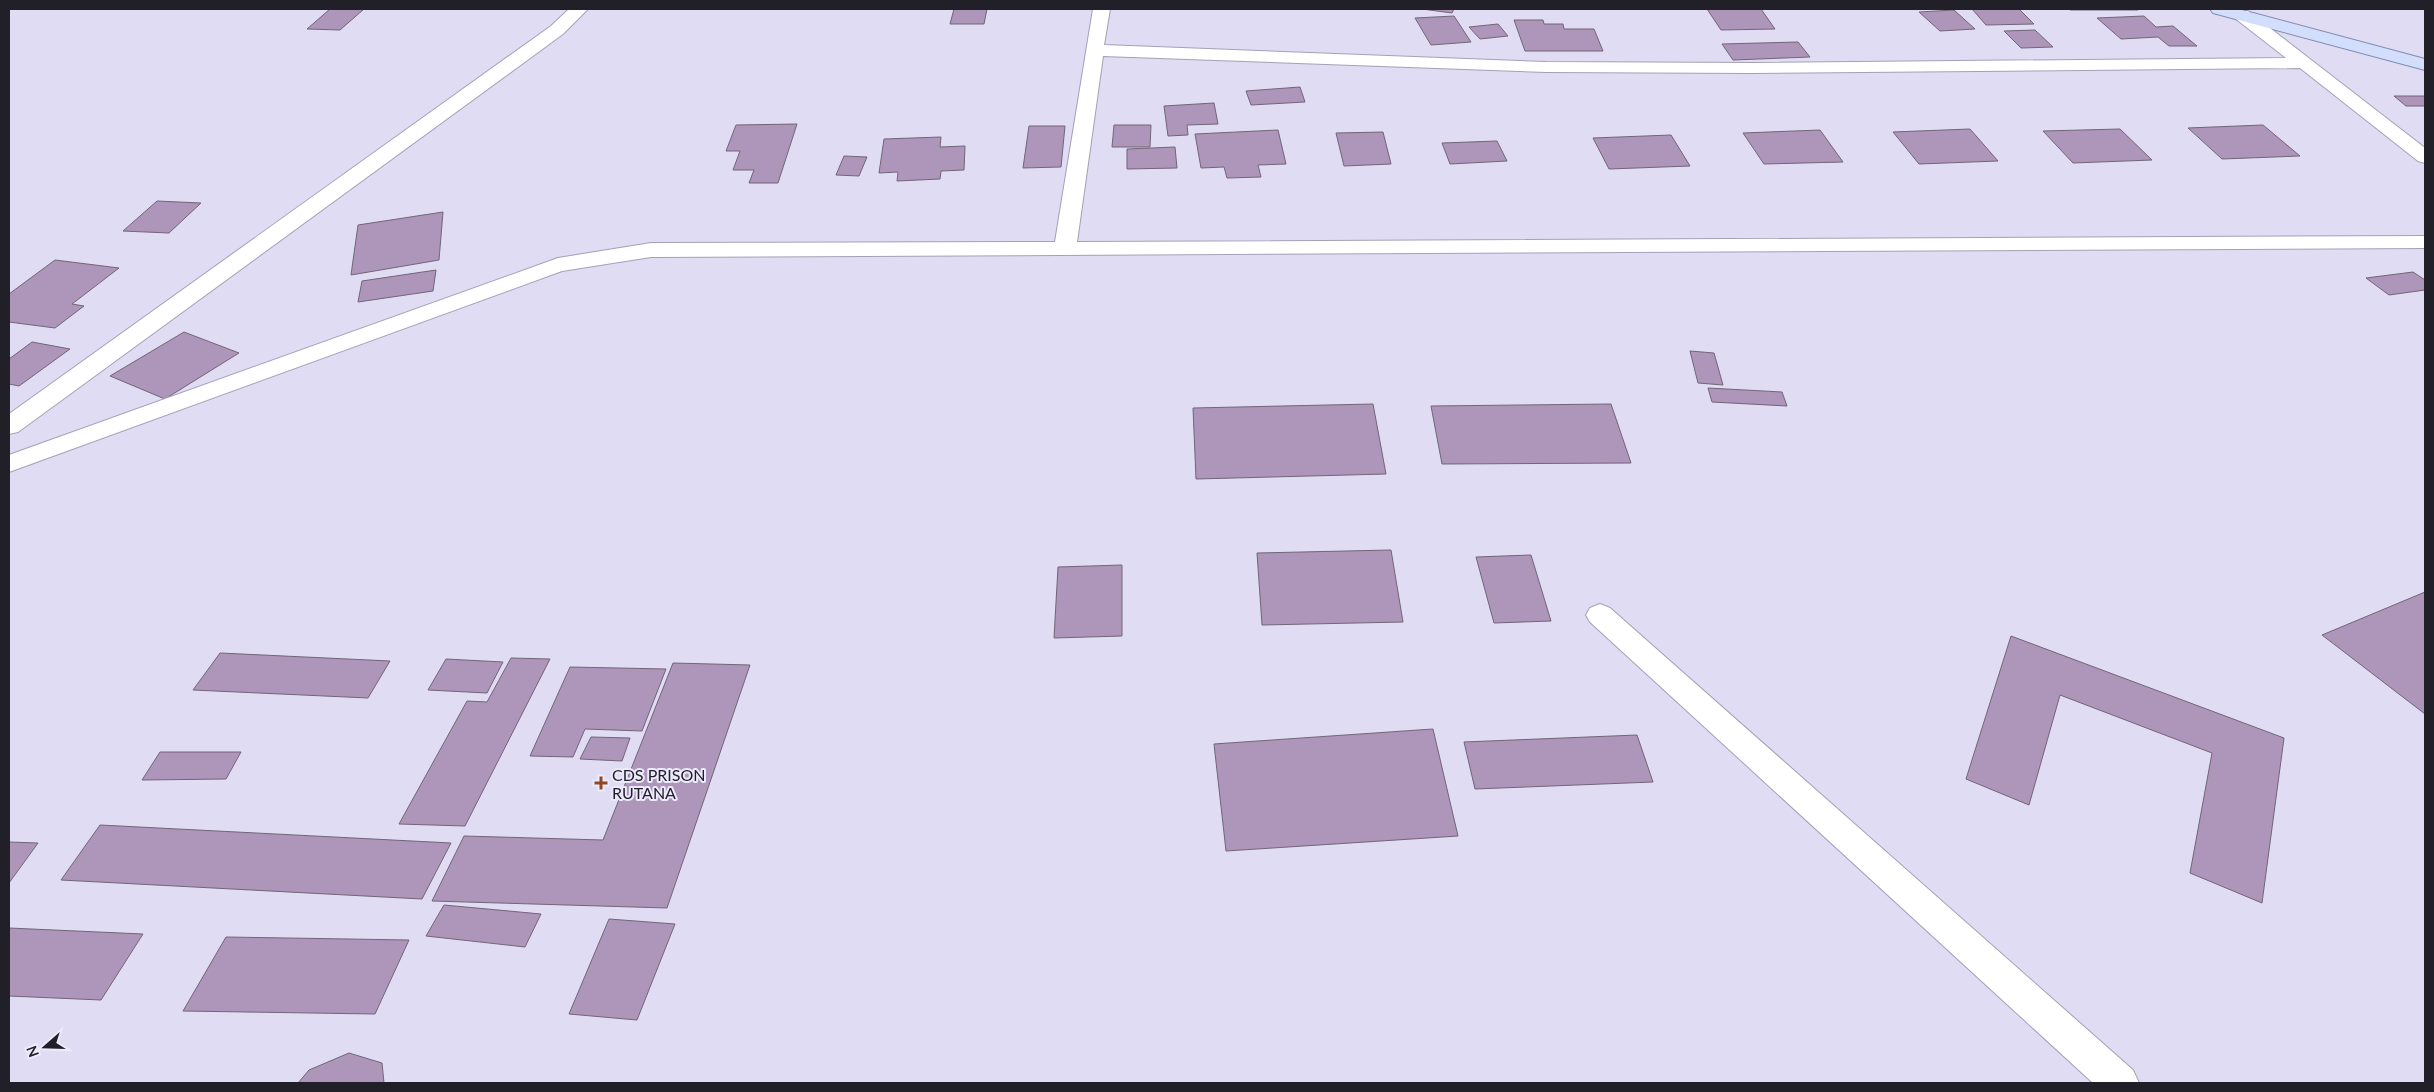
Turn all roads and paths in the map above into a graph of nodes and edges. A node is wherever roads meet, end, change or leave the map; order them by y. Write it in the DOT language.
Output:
graph roads {
  1 [pos="579,9"];
  2 [pos="1101,9"];
  3 [pos="2219,9"];
  4 [pos="2242,15"];
  5 [pos="1095,50"];
  6 [pos="2303,63"];
  7 [pos="2425,65"];
  8 [pos="2425,157"];
  9 [pos="2425,242"];
  10 [pos="1065,248"];
  11 [pos="9,426"];
  12 [pos="9,464"];
  13 [pos="1600,615"];
  14 [pos="2120,1083"];
  1 -- 11 [label="street"];
  2 -- 5 [label="street"];
  3 -- 4 [label="main road"];
  4 -- 6 [label="street"];
  4 -- 7 [label="main road"];
  5 -- 6 [label="street"];
  5 -- 10 [label="street"];
  6 -- 8 [label="street"];
  9 -- 10 [label="street"];
  10 -- 12 [label="street"];
  13 -- 14 [label="street"];
}
